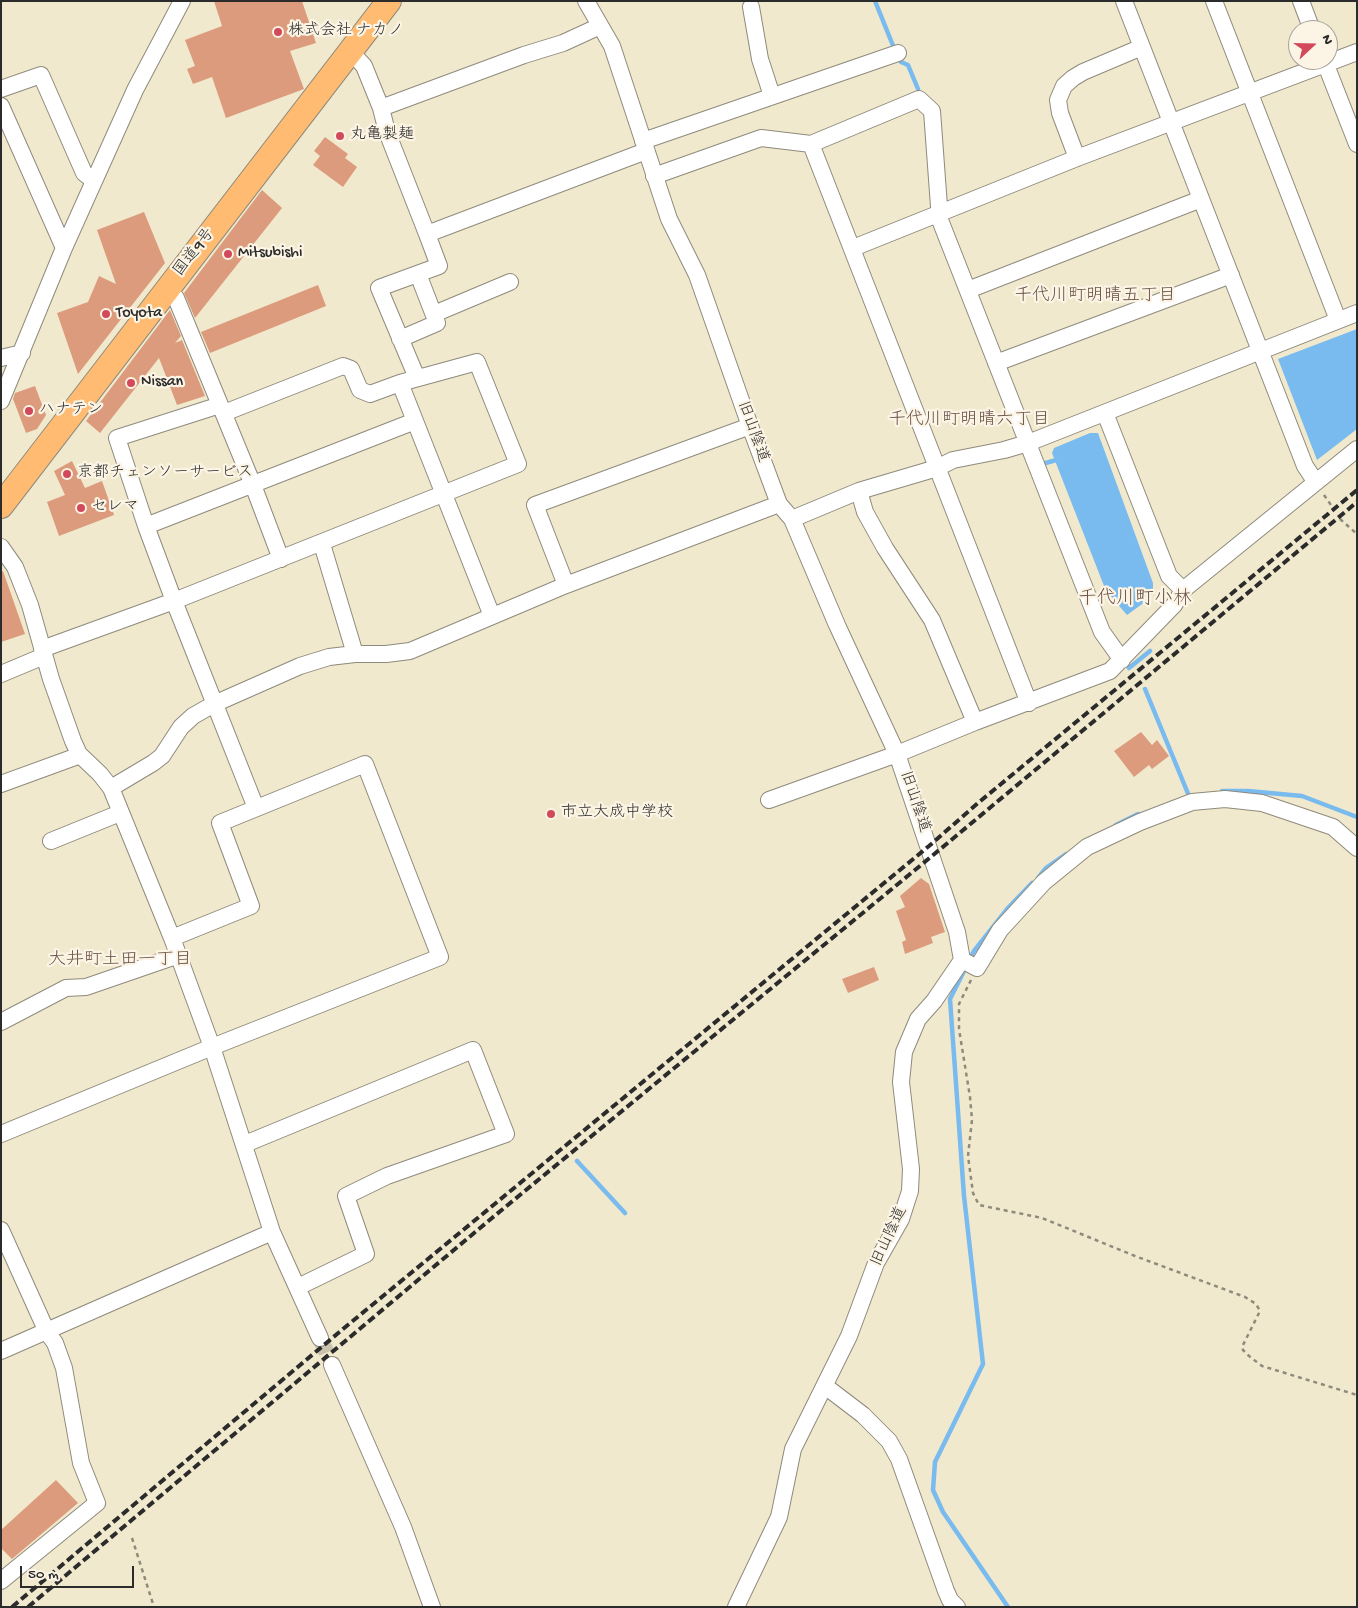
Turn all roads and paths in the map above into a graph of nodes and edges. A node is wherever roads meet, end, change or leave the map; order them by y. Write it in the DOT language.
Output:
graph roads {
  1 [pos="182,1"];
  2 [pos="389,1"];
  3 [pos="586,1"];
  4 [pos="1124,1"];
  5 [pos="1214,1"];
  6 [pos="1301,1"];
  7 [pos="751,7"];
  8 [pos="1308,20"];
  9 [pos="600,26"];
  10 [pos="1142,47"];
  11 [pos="350,51"];
  12 [pos="1357,52"];
  13 [pos="898,53"];
  14 [pos="1338,58"];
  15 [pos="1305,70"];
  16 [pos="1327,70"];
  17 [pos="1,89"];
  18 [pos="1250,93"];
  19 [pos="772,96"];
  20 [pos="1,106"];
  21 [pos="381,108"];
  22 [pos="1172,123"];
  23 [pos="811,144"];
  24 [pos="1357,144"];
  25 [pos="644,146"];
  26 [pos="1077,158"];
  27 [pos="654,176"];
  28 [pos="94,181"];
  29 [pos="1201,199"];
  30 [pos="941,213"];
  31 [pos="427,234"];
  32 [pos="64,248"];
  33 [pos="853,248"];
  34 [pos="418,274"];
  35 [pos="1230,275"];
  36 [pos="510,282"];
  37 [pos="167,289"];
  38 [pos="968,290"];
  39 [pos="1357,313"];
  40 [pos="434,314"];
  41 [pos="1338,320"];
  42 [pos="400,339"];
  43 [pos="1260,351"];
  44 [pos="22,352"];
  45 [pos="1,358"];
  46 [pos="996,363"];
  47 [pos="417,378"];
  48 [pos="400,383"];
  49 [pos="1,401"];
  50 [pos="222,409"];
  51 [pos="1105,412"];
  52 [pos="415,421"];
  53 [pos="750,426"];
  54 [pos="1028,443"];
  55 [pos="1357,449"];
  56 [pos="937,468"];
  57 [pos="1315,481"];
  58 [pos="253,484"];
  59 [pos="859,491"];
  60 [pos="444,494"];
  61 [pos="779,504"];
  62 [pos="1,506"];
  63 [pos="792,519"];
  64 [pos="1340,519"];
  65 [pos="146,526"];
  66 [pos="1357,534"];
  67 [pos="322,544"];
  68 [pos="1,547"];
  69 [pos="282,559"];
  70 [pos="566,585"];
  71 [pos="1183,590"];
  72 [pos="174,601"];
  73 [pos="492,616"];
  74 [pos="43,652"];
  75 [pos="355,654"];
  76 [pos="1122,660"];
  77 [pos="1,674"];
  78 [pos="1029,702"];
  79 [pos="214,704"];
  80 [pos="975,722"];
  81 [pos="79,754"];
  82 [pos="897,754"];
  83 [pos="1,784"];
  84 [pos="111,788"];
  85 [pos="769,800"];
  86 [pos="256,808"];
  87 [pos="120,813"];
  88 [pos="51,841"];
  89 [pos="1357,848"];
  90 [pos="172,938"];
  91 [pos="178,956"];
  92 [pos="962,960"];
  93 [pos="977,968"];
  94 [pos="1,1022"];
  95 [pos="212,1047"];
  96 [pos="1,1134"];
  97 [pos="244,1144"];
  98 [pos="1,1230"];
  99 [pos="272,1232"];
  100 [pos="298,1287"];
  101 [pos="46,1332"];
  102 [pos="320,1338"];
  103 [pos="1,1352"];
  104 [pos="332,1366"];
  105 [pos="824,1386"];
  106 [pos="1357,1395"];
  107 [pos="132,1538"];
  108 [pos="1,1581"];
  109 [pos="154,1607"];
  110 [pos="432,1607"];
  111 [pos="736,1607"];
  112 [pos="957,1607"];
  1 -- 28 [label="street"];
  2 -- 11 [label="highway, 国道9号"];
  3 -- 9 [label="street, 旧山陰道"];
  4 -- 10 [label="street"];
  5 -- 18 [label="street"];
  6 -- 8 [label="street"];
  7 -- 19 [label="street"];
  9 -- 21 [label="street"];
  9 -- 25 [label="street, 旧山陰道"];
  10 -- 22 [label="street"];
  10 -- 26 [label="street"];
  11 -- 21 [label="street"];
  11 -- 37 [label="highway, 国道9号"];
  12 -- 14 [label="street"];
  13 -- 19 [label="street"];
  15 -- 18 [label="street"];
  16 -- 24 [label="street"];
  17 -- 28 [label="street"];
  18 -- 22 [label="street"];
  18 -- 41 [label="street"];
  19 -- 25 [label="street"];
  20 -- 32 [label="street"];
  21 -- 31 [label="street"];
  22 -- 26 [label="street"];
  22 -- 29 [label="street"];
  23 -- 27 [label="street"];
  23 -- 30 [label="street"];
  23 -- 33 [label="street"];
  25 -- 27 [label="street, 旧山陰道"];
  25 -- 31 [label="street"];
  26 -- 30 [label="street"];
  27 -- 53 [label="street, 旧山陰道"];
  28 -- 32 [label="street"];
  29 -- 35 [label="street"];
  29 -- 38 [label="street"];
  30 -- 33 [label="street"];
  30 -- 38 [label="street"];
  31 -- 34 [label="street"];
  32 -- 44 [label="street"];
  33 -- 56 [label="street"];
  34 -- 40 [label="street"];
  34 -- 42 [label="street"];
  35 -- 43 [label="street"];
  35 -- 46 [label="street"];
  36 -- 40 [label="street"];
  37 -- 50 [label="street"];
  37 -- 62 [label="highway, 国道9号"];
  38 -- 46 [label="street"];
  39 -- 41 [label="street"];
  40 -- 42 [label="street"];
  41 -- 43 [label="street"];
  42 -- 47 [label="street"];
  43 -- 51 [label="street"];
  43 -- 57 [label="street"];
  44 -- 45 [label="street"];
  44 -- 49 [label="street"];
  46 -- 54 [label="street"];
  47 -- 48 [label="street"];
  47 -- 60 [label="street"];
  48 -- 50 [label="street"];
  48 -- 52 [label="street"];
  50 -- 58 [label="street"];
  50 -- 65 [label="street"];
  51 -- 54 [label="street"];
  51 -- 71 [label="street"];
  52 -- 58 [label="street"];
  52 -- 60 [label="street"];
  53 -- 61 [label="street, 旧山陰道"];
  53 -- 70 [label="street"];
  54 -- 56 [label="street"];
  54 -- 76 [label="street"];
  55 -- 57 [label="street"];
  56 -- 59 [label="street"];
  56 -- 78 [label="street"];
  57 -- 71 [label="street"];
  58 -- 65 [label="street"];
  58 -- 69 [label="street"];
  59 -- 63 [label="street"];
  59 -- 80 [label="street"];
  60 -- 67 [label="street"];
  60 -- 73 [label="street"];
  61 -- 63 [label="street, 旧山陰道"];
  61 -- 70 [label="street"];
  63 -- 82 [label="street, 旧山陰道"];
  64 -- 66 [label="path"];
  65 -- 72 [label="street"];
  67 -- 69 [label="street"];
  67 -- 75 [label="street"];
  68 -- 74 [label="street"];
  69 -- 72 [label="street"];
  70 -- 73 [label="street"];
  71 -- 76 [label="street"];
  72 -- 74 [label="street"];
  72 -- 79 [label="street"];
  73 -- 75 [label="street"];
  74 -- 77 [label="street"];
  74 -- 81 [label="street"];
  75 -- 79 [label="street"];
  76 -- 78 [label="street"];
  78 -- 80 [label="street"];
  79 -- 84 [label="street"];
  79 -- 86 [label="street"];
  80 -- 82 [label="street"];
  81 -- 83 [label="street"];
  81 -- 84 [label="street"];
  82 -- 85 [label="street"];
  82 -- 92 [label="street, 旧山陰道"];
  84 -- 87 [label="street"];
  86 -- 90 [label="street"];
  86 -- 95 [label="street"];
  87 -- 88 [label="street"];
  87 -- 90 [label="street"];
  89 -- 93 [label="street"];
  90 -- 91 [label="street"];
  91 -- 94 [label="street"];
  91 -- 95 [label="street"];
  92 -- 93 [label="street"];
  92 -- 105 [label="street, 旧山陰道"];
  93 -- 106 [label="path"];
  95 -- 96 [label="street"];
  95 -- 97 [label="street"];
  97 -- 99 [label="street"];
  97 -- 100 [label="street"];
  98 -- 101 [label="street"];
  99 -- 100 [label="street"];
  99 -- 101 [label="street"];
  100 -- 102 [label="street"];
  101 -- 103 [label="street"];
  101 -- 108 [label="street"];
  104 -- 110 [label="street"];
  105 -- 111 [label="street, 旧山陰道"];
  105 -- 112 [label="street"];
  107 -- 109 [label="path"];
}
